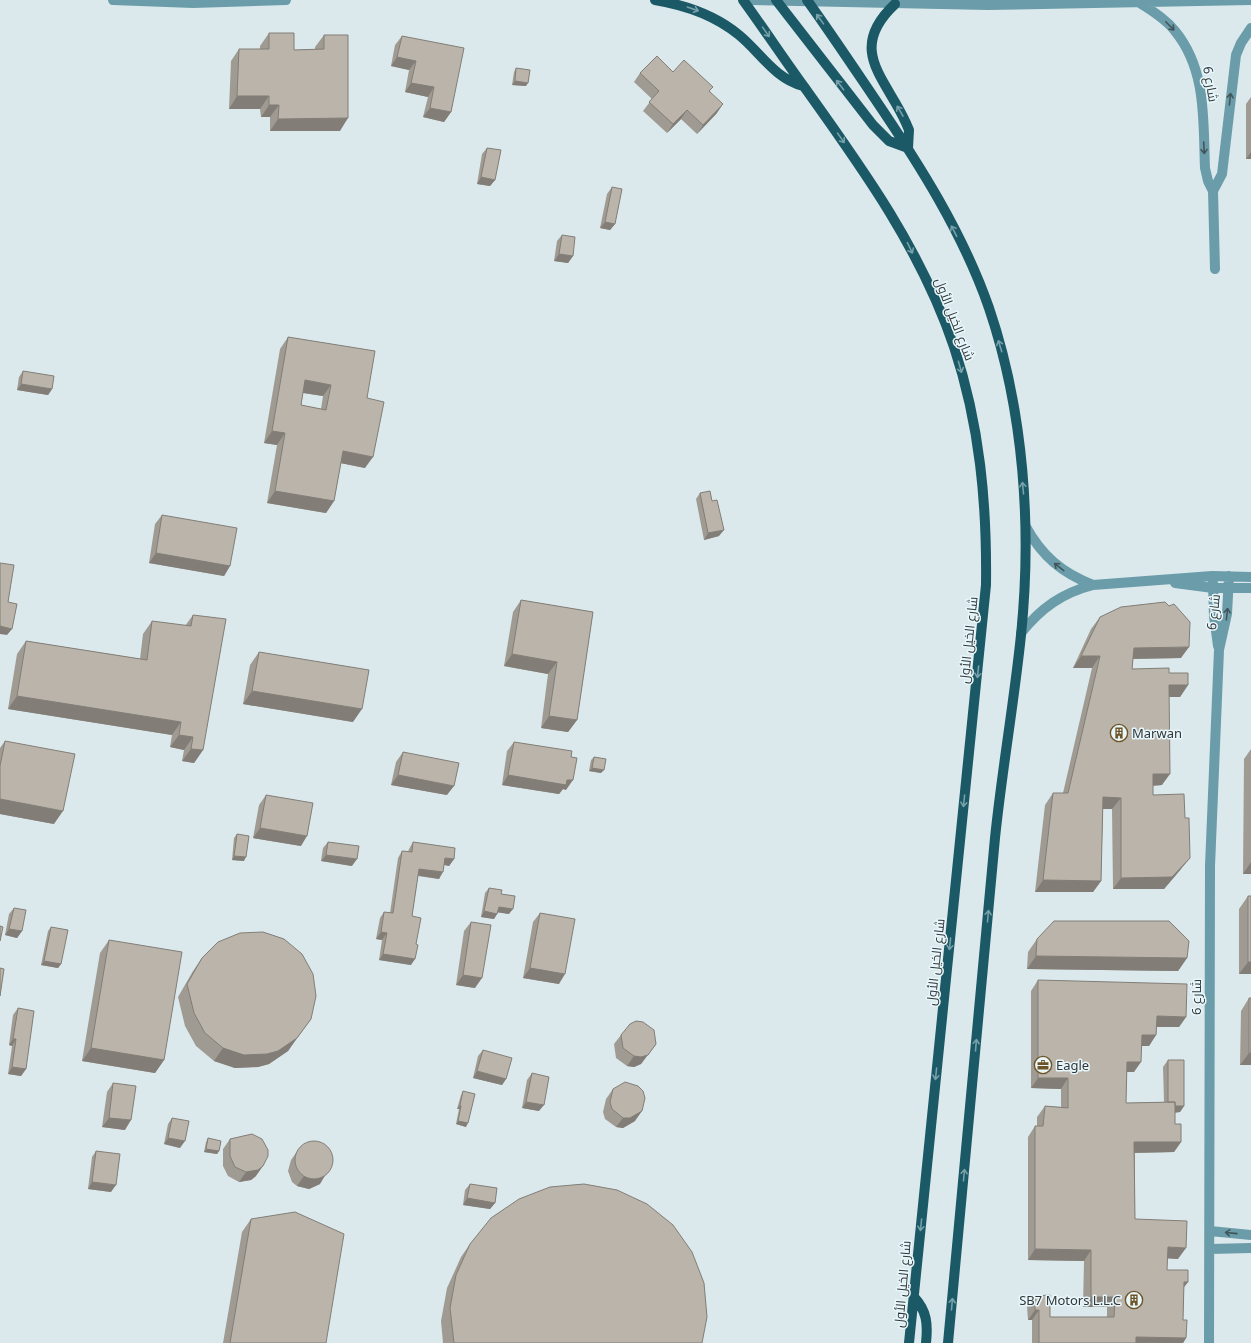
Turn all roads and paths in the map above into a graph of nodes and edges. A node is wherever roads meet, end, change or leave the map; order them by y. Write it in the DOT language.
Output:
graph roads {
  1 [pos="113,0"];
  2 [pos="286,0"];
  3 [pos="655,0"];
  4 [pos="743,0"];
  5 [pos="752,0"];
  6 [pos="777,0"];
  7 [pos="1251,0"];
  8 [pos="807,1"];
  9 [pos="1140,3"];
  10 [pos="895,4"];
  11 [pos="1251,28"];
  12 [pos="803,86"];
  13 [pos="908,148"];
  14 [pos="1213,191"];
  15 [pos="1215,269"];
  16 [pos="1026,527"];
  17 [pos="1212,576"];
  18 [pos="1229,576"];
  19 [pos="1251,577"];
  20 [pos="1166,581"];
  21 [pos="1093,585"];
  22 [pos="1213,588"];
  23 [pos="1251,588"];
  24 [pos="1228,589"];
  25 [pos="1021,633"];
  26 [pos="1219,650"];
  27 [pos="1210,1231"];
  28 [pos="1251,1235"];
  29 [pos="1251,1248"];
  30 [pos="1210,1249"];
  31 [pos="914,1297"];
  32 [pos="910,1343"];
  33 [pos="926,1343"];
  34 [pos="948,1343"];
  35 [pos="1209,1343"];
  1 -- 2 [label="street"];
  3 -- 12 [label="main road, one-way"];
  4 -- 12 [label="main road, شارع الخيل الأول, one-way"];
  5 -- 6 [label="street"];
  6 -- 8 [label="street"];
  13 -- 6 [label="main road, one-way"];
  7 -- 9 [label="street"];
  8 -- 10 [label="street"];
  13 -- 8 [label="main road, one-way"];
  9 -- 10 [label="street"];
  9 -- 14 [label="street, شارع 6, one-way"];
  13 -- 10 [label="main road, one-way"];
  14 -- 11 [label="street, شارع 6, one-way"];
  12 -- 31 [label="main road, شارع الخيل الأول, one-way"];
  16 -- 13 [label="main road, one-way"];
  14 -- 15 [label="street, شارع 6"];
  21 -- 16 [label="street, one-way"];
  16 -- 25 [label="main road"];
  17 -- 18 [label="street"];
  17 -- 20 [label="street"];
  17 -- 22 [label="street, شارع 6"];
  18 -- 19 [label="street"];
  18 -- 24 [label="street, شارع 6"];
  20 -- 21 [label="street"];
  20 -- 22 [label="street"];
  21 -- 25 [label="street"];
  22 -- 24 [label="street"];
  22 -- 26 [label="street, شارع 6"];
  23 -- 24 [label="street"];
  26 -- 24 [label="street, شارع 6, one-way"];
  34 -- 25 [label="main road, one-way"];
  26 -- 27 [label="street, شارع 6"];
  28 -- 27 [label="street, one-way"];
  27 -- 30 [label="street, شارع 6"];
  29 -- 30 [label="street"];
  30 -- 35 [label="street, شارع 6"];
  31 -- 32 [label="main road, شارع الخيل الأول"];
  31 -- 33 [label="main road"];
}
